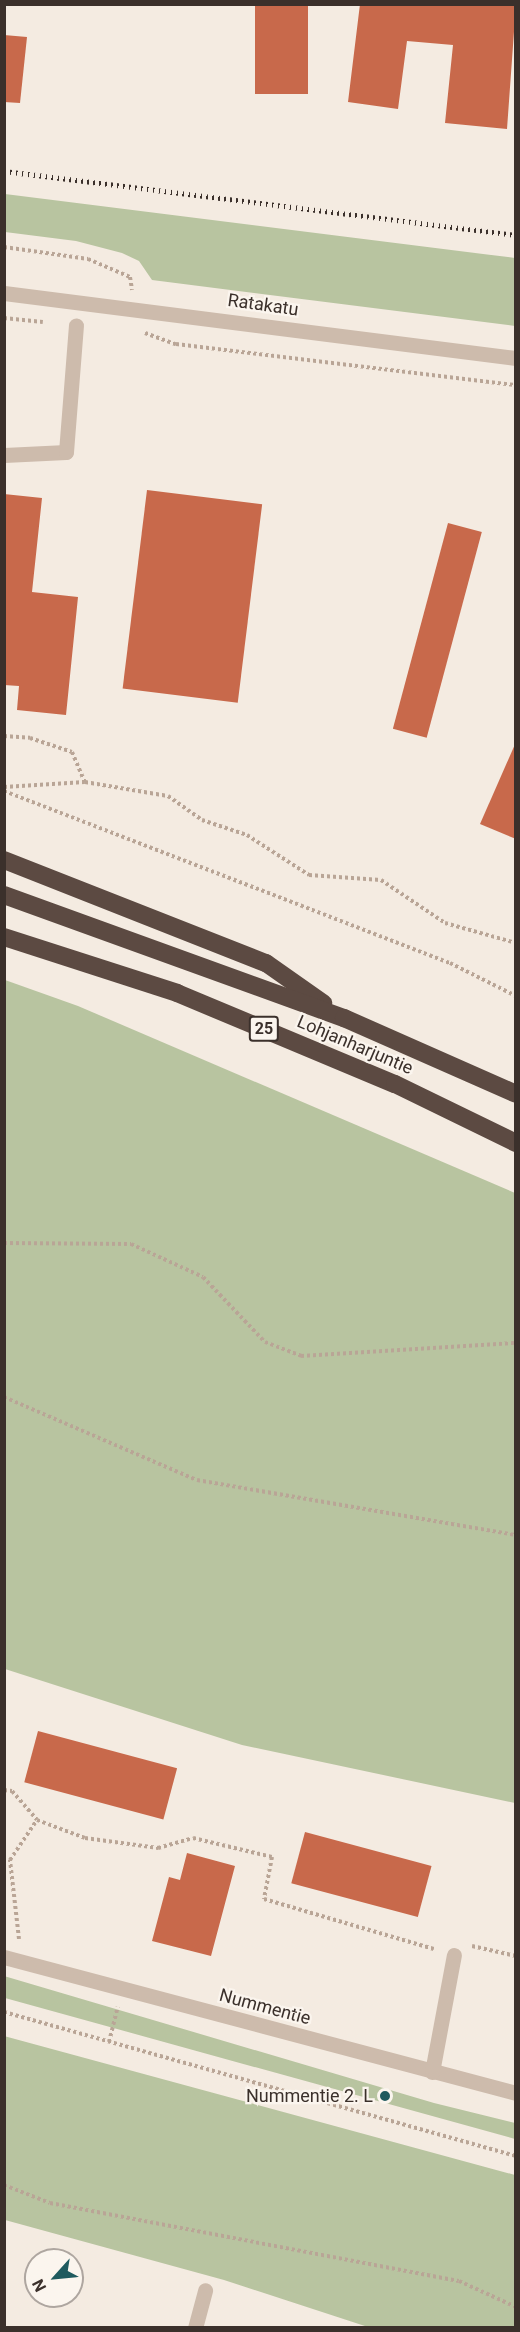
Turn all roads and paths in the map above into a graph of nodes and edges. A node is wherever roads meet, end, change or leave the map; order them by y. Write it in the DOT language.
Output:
graph roads {
  1 [pos="4,293"];
  2 [pos="76,325"];
  3 [pos="516,358"];
  4 [pos="4,455"];
  5 [pos="4,736"];
  6 [pos="85,782"];
  7 [pos="4,789"];
  8 [pos="4,860"];
  9 [pos="4,895"];
  10 [pos="4,937"];
  11 [pos="516,942"];
  12 [pos="516,996"];
  13 [pos="344,1018"];
  14 [pos="516,1094"];
  15 [pos="516,1143"];
  16 [pos="4,1243"];
  17 [pos="516,1343"];
  18 [pos="4,1397"];
  19 [pos="516,1535"];
  20 [pos="4,1790"];
  21 [pos="37,1820"];
  22 [pos="20,1941"];
  23 [pos="454,1955"];
  24 [pos="516,1956"];
  25 [pos="4,1957"];
  26 [pos="4,2012"];
  27 [pos="432,2072"];
  28 [pos="516,2093"];
  29 [pos="516,2156"];
  30 [pos="4,2185"];
  31 [pos="205,2290"];
  32 [pos="516,2307"];
  33 [pos="195,2328"];
  1 -- 3 [label="street, Ratakatu"];
  2 -- 4 [label="street"];
  5 -- 6 [label="path"];
  6 -- 7 [label="path"];
  6 -- 11 [label="path"];
  7 -- 12 [label="path"];
  8 -- 13 [label="highway"];
  9 -- 13 [label="highway, Lohjanharjuntie / 25"];
  10 -- 15 [label="highway, Lohjanharjuntie / 25"];
  13 -- 14 [label="highway, Lohjanharjuntie / 25"];
  16 -- 17 [label="path"];
  18 -- 19 [label="path"];
  20 -- 21 [label="path"];
  21 -- 22 [label="path"];
  21 -- 23 [label="path"];
  23 -- 24 [label="path"];
  23 -- 27 [label="street"];
  25 -- 27 [label="street, Nummentie"];
  26 -- 29 [label="path"];
  27 -- 28 [label="street, Nummentie"];
  30 -- 32 [label="path"];
  31 -- 33 [label="street"];
}
